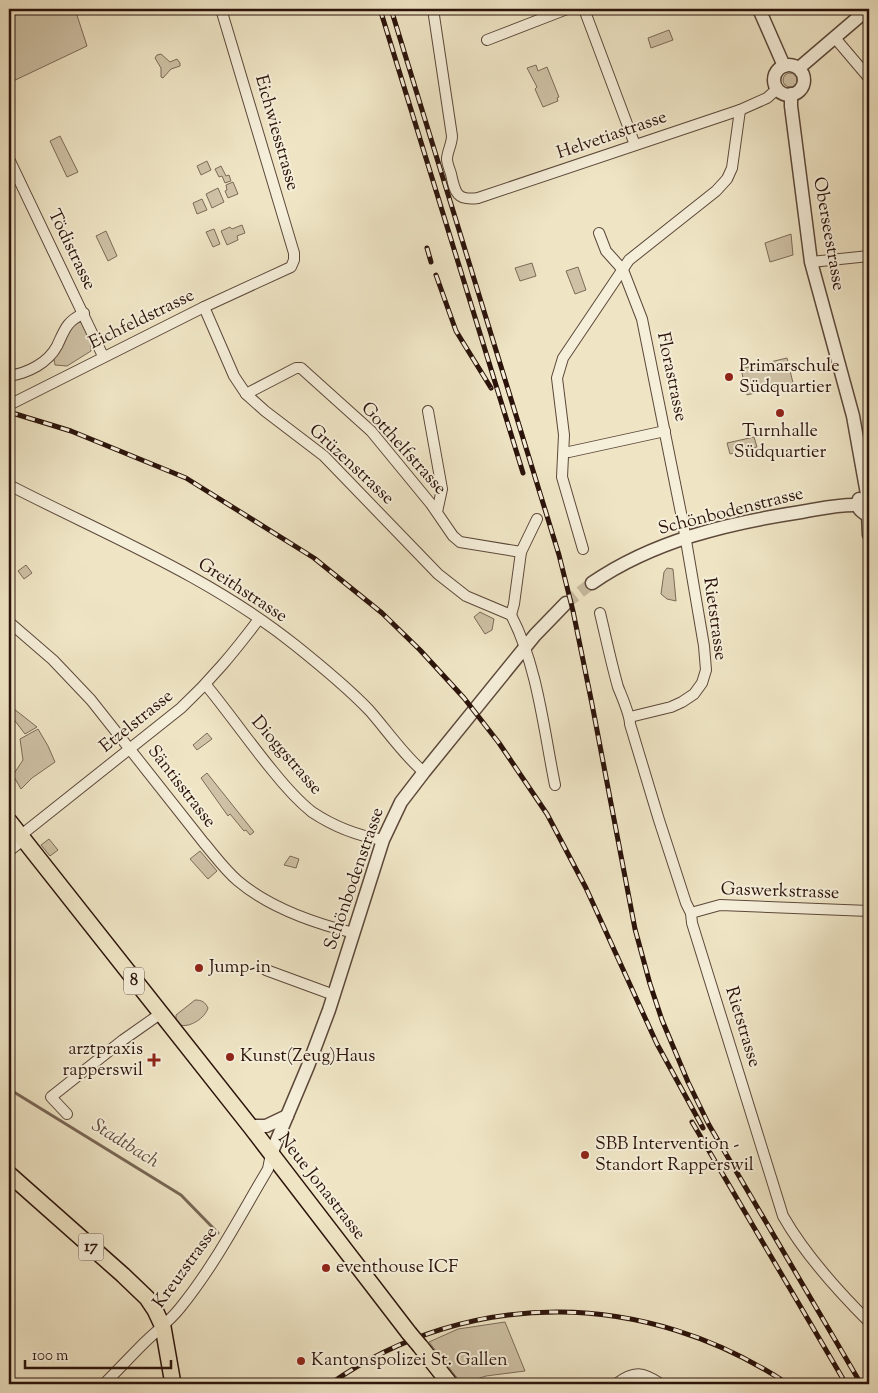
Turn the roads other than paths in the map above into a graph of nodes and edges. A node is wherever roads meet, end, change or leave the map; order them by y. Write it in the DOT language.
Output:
graph roads {
  1 [pos="221,9"];
  2 [pos="433,9"];
  3 [pos="567,9"];
  4 [pos="584,9"];
  5 [pos="759,9"];
  6 [pos="868,9"];
  7 [pos="835,38"];
  8 [pos="487,40"];
  9 [pos="784,66"];
  10 [pos="799,68"];
  11 [pos="869,78"];
  12 [pos="778,89"];
  13 [pos="791,94"];
  14 [pos="740,110"];
  15 [pos="635,145"];
  16 [pos="9,159"];
  17 [pos="599,233"];
  18 [pos="869,256"];
  19 [pos="811,262"];
  20 [pos="291,268"];
  21 [pos="623,270"];
  22 [pos="204,307"];
  23 [pos="84,313"];
  24 [pos="104,356"];
  25 [pos="9,376"];
  26 [pos="246,394"];
  27 [pos="9,405"];
  28 [pos="428,411"];
  29 [pos="666,431"];
  30 [pos="564,452"];
  31 [pos="9,485"];
  32 [pos="868,494"];
  33 [pos="858,505"];
  34 [pos="437,512"];
  35 [pos="869,513"];
  36 [pos="537,520"];
  37 [pos="869,535"];
  38 [pos="685,538"];
  39 [pos="583,549"];
  40 [pos="521,552"];
  41 [pos="592,583"];
  42 [pos="566,603"];
  43 [pos="600,613"];
  44 [pos="511,615"];
  45 [pos="259,619"];
  46 [pos="9,622"];
  47 [pos="525,647"];
  48 [pos="206,685"];
  49 [pos="630,717"];
  50 [pos="130,749"];
  51 [pos="424,772"];
  52 [pos="555,786"];
  53 [pos="9,821"];
  54 [pos="22,838"];
  55 [pos="383,840"];
  56 [pos="9,851"];
  57 [pos="869,911"];
  58 [pos="691,913"];
  59 [pos="354,933"];
  60 [pos="266,970"];
  61 [pos="334,995"];
  62 [pos="160,1014"];
  63 [pos="67,1114"];
  64 [pos="287,1116"];
  65 [pos="250,1126"];
  66 [pos="271,1154"];
  67 [pos="9,1174"];
  68 [pos="869,1322"];
  69 [pos="163,1327"];
  70 [pos="104,1384"];
  71 [pos="173,1384"];
  72 [pos="450,1384"];
  73 [pos="616,1384"];
  74 [pos="661,1384"];
  1 -- 20 [label="street, Eichwiesstrasse"];
  2 -- 15 [label="street, Helvetiastrasse"];
  3 -- 8 [label="street"];
  4 -- 15 [label="street"];
  5 -- 9 [label="street"];
  6 -- 7 [label="street"];
  7 -- 10 [label="street"];
  7 -- 11 [label="street"];
  9 -- 10 [label="street"];
  9 -- 12 [label="street"];
  10 -- 13 [label="street"];
  12 -- 13 [label="street"];
  12 -- 14 [label="street, Helvetiastrasse"];
  13 -- 19 [label="street, Oberseestrasse"];
  14 -- 15 [label="street, Helvetiastrasse"];
  14 -- 21 [label="street"];
  16 -- 23 [label="street, Tödistrasse"];
  17 -- 21 [label="street, Florastrasse"];
  18 -- 19 [label="street"];
  19 -- 32 [label="street, Oberseestrasse"];
  20 -- 22 [label="street, Eichfeldstrasse"];
  21 -- 29 [label="street, Florastrasse"];
  21 -- 30 [label="street"];
  22 -- 24 [label="street, Eichfeldstrasse"];
  22 -- 26 [label="street, Grüzenstrasse"];
  23 -- 24 [label="street, Tödistrasse"];
  23 -- 25 [label="street"];
  24 -- 27 [label="street, Eichfeldstrasse"];
  26 -- 34 [label="street, Gotthelfstrasse"];
  26 -- 44 [label="street, Grüzenstrasse"];
  28 -- 34 [label="street, Gotthelfstrasse"];
  29 -- 30 [label="street"];
  29 -- 38 [label="street, Florastrasse"];
  30 -- 39 [label="street"];
  31 -- 45 [label="street, Greithstrasse"];
  32 -- 33 [label="street"];
  33 -- 35 [label="street"];
  33 -- 38 [label="street, Schönbodenstrasse"];
  34 -- 40 [label="street, Gotthelfstrasse"];
  35 -- 37 [label="street"];
  36 -- 40 [label="street"];
  38 -- 41 [label="street, Schönbodenstrasse"];
  38 -- 49 [label="street, Rietstrasse"];
  40 -- 44 [label="street"];
  42 -- 47 [label="street, Schönbodenstrasse"];
  43 -- 49 [label="street, Rietstrasse"];
  44 -- 47 [label="street"];
  45 -- 48 [label="street, Etzelstrasse"];
  45 -- 51 [label="street, Greithstrasse"];
  46 -- 50 [label="street, Säntisstrasse"];
  47 -- 51 [label="street, Schönbodenstrasse"];
  47 -- 52 [label="street"];
  48 -- 50 [label="street, Etzelstrasse"];
  48 -- 55 [label="street, Dioggstrasse"];
  49 -- 58 [label="street, Rietstrasse"];
  50 -- 54 [label="street, Etzelstrasse"];
  50 -- 59 [label="street, Säntisstrasse"];
  51 -- 55 [label="street, Schönbodenstrasse"];
  53 -- 54 [label="main road, Neue Jonastrasse / 8"];
  54 -- 56 [label="street, Etzelstrasse"];
  54 -- 62 [label="main road, Neue Jonastrasse / 8"];
  55 -- 59 [label="street, Schönbodenstrasse"];
  57 -- 58 [label="street, Gaswerkstrasse"];
  58 -- 68 [label="street, Rietstrasse"];
  59 -- 61 [label="street, Schönbodenstrasse"];
  60 -- 61 [label="street"];
  61 -- 64 [label="street, Schönbodenstrasse"];
  62 -- 63 [label="street"];
  62 -- 65 [label="main road, Neue Jonastrasse / 8"];
  64 -- 65 [label="street"];
  64 -- 66 [label="street, Schönbodenstrasse"];
  65 -- 66 [label="main road, Neue Jonastrasse / 8"];
  66 -- 69 [label="street, Kreuzstrasse"];
  66 -- 72 [label="main road, Neue Jonastrasse / 8, bridge"];
  67 -- 69 [label="main road, 17"];
  69 -- 70 [label="street, Kreuzstrasse"];
  69 -- 71 [label="main road, 17"];
  73 -- 74 [label="street"];
}
